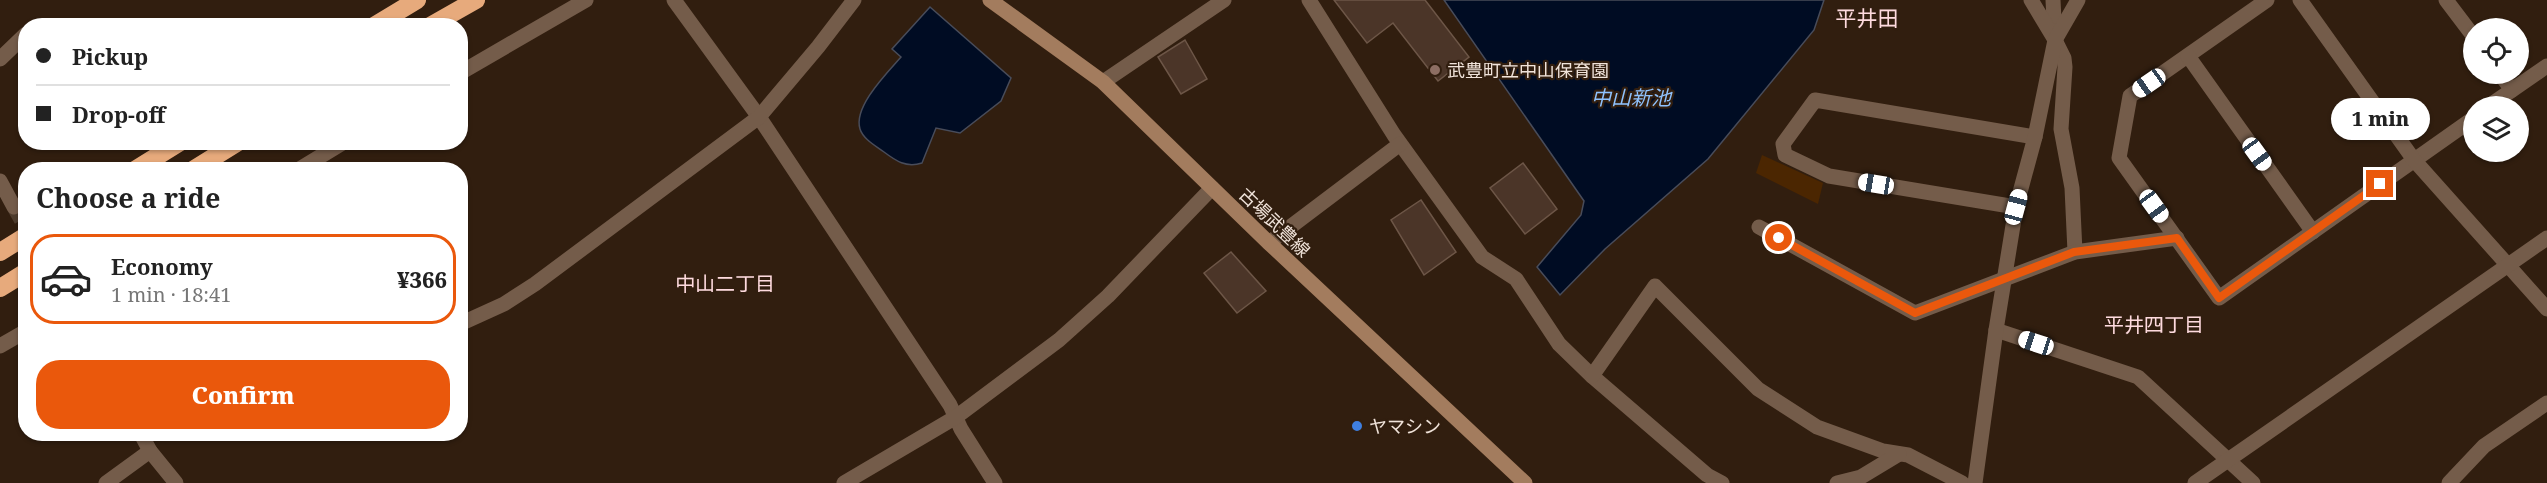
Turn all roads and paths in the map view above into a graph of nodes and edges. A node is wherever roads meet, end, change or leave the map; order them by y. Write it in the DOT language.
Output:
graph roads {
  1 [pos="417,0"];
  2 [pos="476,0"];
  3 [pos="586,0"];
  4 [pos="674,0"];
  5 [pos="854,0"];
  6 [pos="990,0"];
  7 [pos="1224,0"];
  8 [pos="1309,0"];
  9 [pos="2031,0"];
  10 [pos="2053,0"];
  11 [pos="2078,0"];
  12 [pos="2267,0"];
  13 [pos="2300,0"];
  14 [pos="2446,0"];
  15 [pos="387,18"];
  16 [pos="443,18"];
  17 [pos="2463,22"];
  18 [pos="2055,40"];
  19 [pos="18,42"];
  20 [pos="2188,56"];
  21 [pos="0,59"];
  22 [pos="2547,66"];
  23 [pos="468,69"];
  24 [pos="1103,82"];
  25 [pos="2508,84"];
  26 [pos="2512,90"];
  27 [pos="2503,96"];
  28 [pos="759,117"];
  29 [pos="2463,126"];
  30 [pos="2035,137"];
  31 [pos="1400,144"];
  32 [pos="167,150"];
  33 [pos="225,150"];
  34 [pos="331,150"];
  35 [pos="2414,160"];
  36 [pos="148,162"];
  37 [pos="206,162"];
  38 [pos="311,162"];
  39 [pos="0,181"];
  40 [pos="1212,188"];
  41 [pos="14,207"];
  42 [pos="2016,207"];
  43 [pos="1759,227"];
  44 [pos="2313,232"];
  45 [pos="2177,238"];
  46 [pos="2547,238"];
  47 [pos="18,241"];
  48 [pos="1269,243"];
  49 [pos="0,252"];
  50 [pos="2074,252"];
  51 [pos="2507,266"];
  52 [pos="18,277"];
  53 [pos="2004,277"];
  54 [pos="0,288"];
  55 [pos="2547,309"];
  56 [pos="468,320"];
  57 [pos="1996,330"];
  58 [pos="18,336"];
  59 [pos="0,346"];
  60 [pos="1592,376"];
  61 [pos="2546,406"];
  62 [pos="956,417"];
  63 [pos="145,441"];
  64 [pos="150,451"];
  65 [pos="1899,454"];
  66 [pos="2229,459"];
  67 [pos="106,483"];
  68 [pos="176,483"];
  69 [pos="844,483"];
  70 [pos="995,483"];
  71 [pos="1526,483"];
  72 [pos="1722,483"];
  73 [pos="1837,483"];
  74 [pos="1962,483"];
  75 [pos="1975,483"];
  76 [pos="2195,483"];
  77 [pos="2253,483"];
  78 [pos="2449,483"];
  1 -- 15 [label="highway"];
  2 -- 16 [label="highway"];
  3 -- 23 [label="street"];
  4 -- 28 [label="street"];
  5 -- 28 [label="street"];
  6 -- 24 [label="main road, 古場武豊線"];
  7 -- 24 [label="street"];
  8 -- 31 [label="street"];
  9 -- 18 [label="street"];
  10 -- 18 [label="street"];
  11 -- 18 [label="street"];
  12 -- 20 [label="street"];
  13 -- 35 [label="street"];
  14 -- 17 [label="street"];
  18 -- 30 [label="street"];
  18 -- 50 [label="street"];
  19 -- 21 [label="street"];
  20 -- 44 [label="street"];
  20 -- 45 [label="street"];
  22 -- 26 [label="street"];
  24 -- 40 [label="main road, 古場武豊線"];
  25 -- 26 [label="street"];
  26 -- 27 [label="street"];
  28 -- 56 [label="street"];
  28 -- 62 [label="street"];
  29 -- 35 [label="street"];
  30 -- 42 [label="street"];
  30 -- 42 [label="street"];
  31 -- 48 [label="street"];
  31 -- 60 [label="street"];
  32 -- 36 [label="highway"];
  33 -- 37 [label="highway"];
  34 -- 38 [label="street"];
  35 -- 44 [label="street"];
  35 -- 51 [label="street"];
  39 -- 41 [label="street"];
  40 -- 48 [label="main road, 古場武豊線"];
  40 -- 62 [label="street"];
  42 -- 53 [label="street"];
  43 -- 53 [label="street"];
  44 -- 45 [label="street"];
  45 -- 50 [label="street"];
  46 -- 51 [label="street"];
  47 -- 49 [label="highway"];
  48 -- 71 [label="main road, 古場武豊線"];
  50 -- 53 [label="street"];
  51 -- 55 [label="street"];
  51 -- 66 [label="street"];
  52 -- 54 [label="highway"];
  53 -- 57 [label="street"];
  57 -- 66 [label="street"];
  57 -- 75 [label="street"];
  58 -- 59 [label="street"];
  60 -- 65 [label="street"];
  60 -- 72 [label="street"];
  61 -- 78 [label="street"];
  62 -- 69 [label="street"];
  62 -- 70 [label="street"];
  63 -- 64 [label="street"];
  64 -- 67 [label="street"];
  64 -- 68 [label="street"];
  65 -- 73 [label="street"];
  65 -- 74 [label="street"];
  66 -- 76 [label="street"];
  66 -- 77 [label="street"];
}
